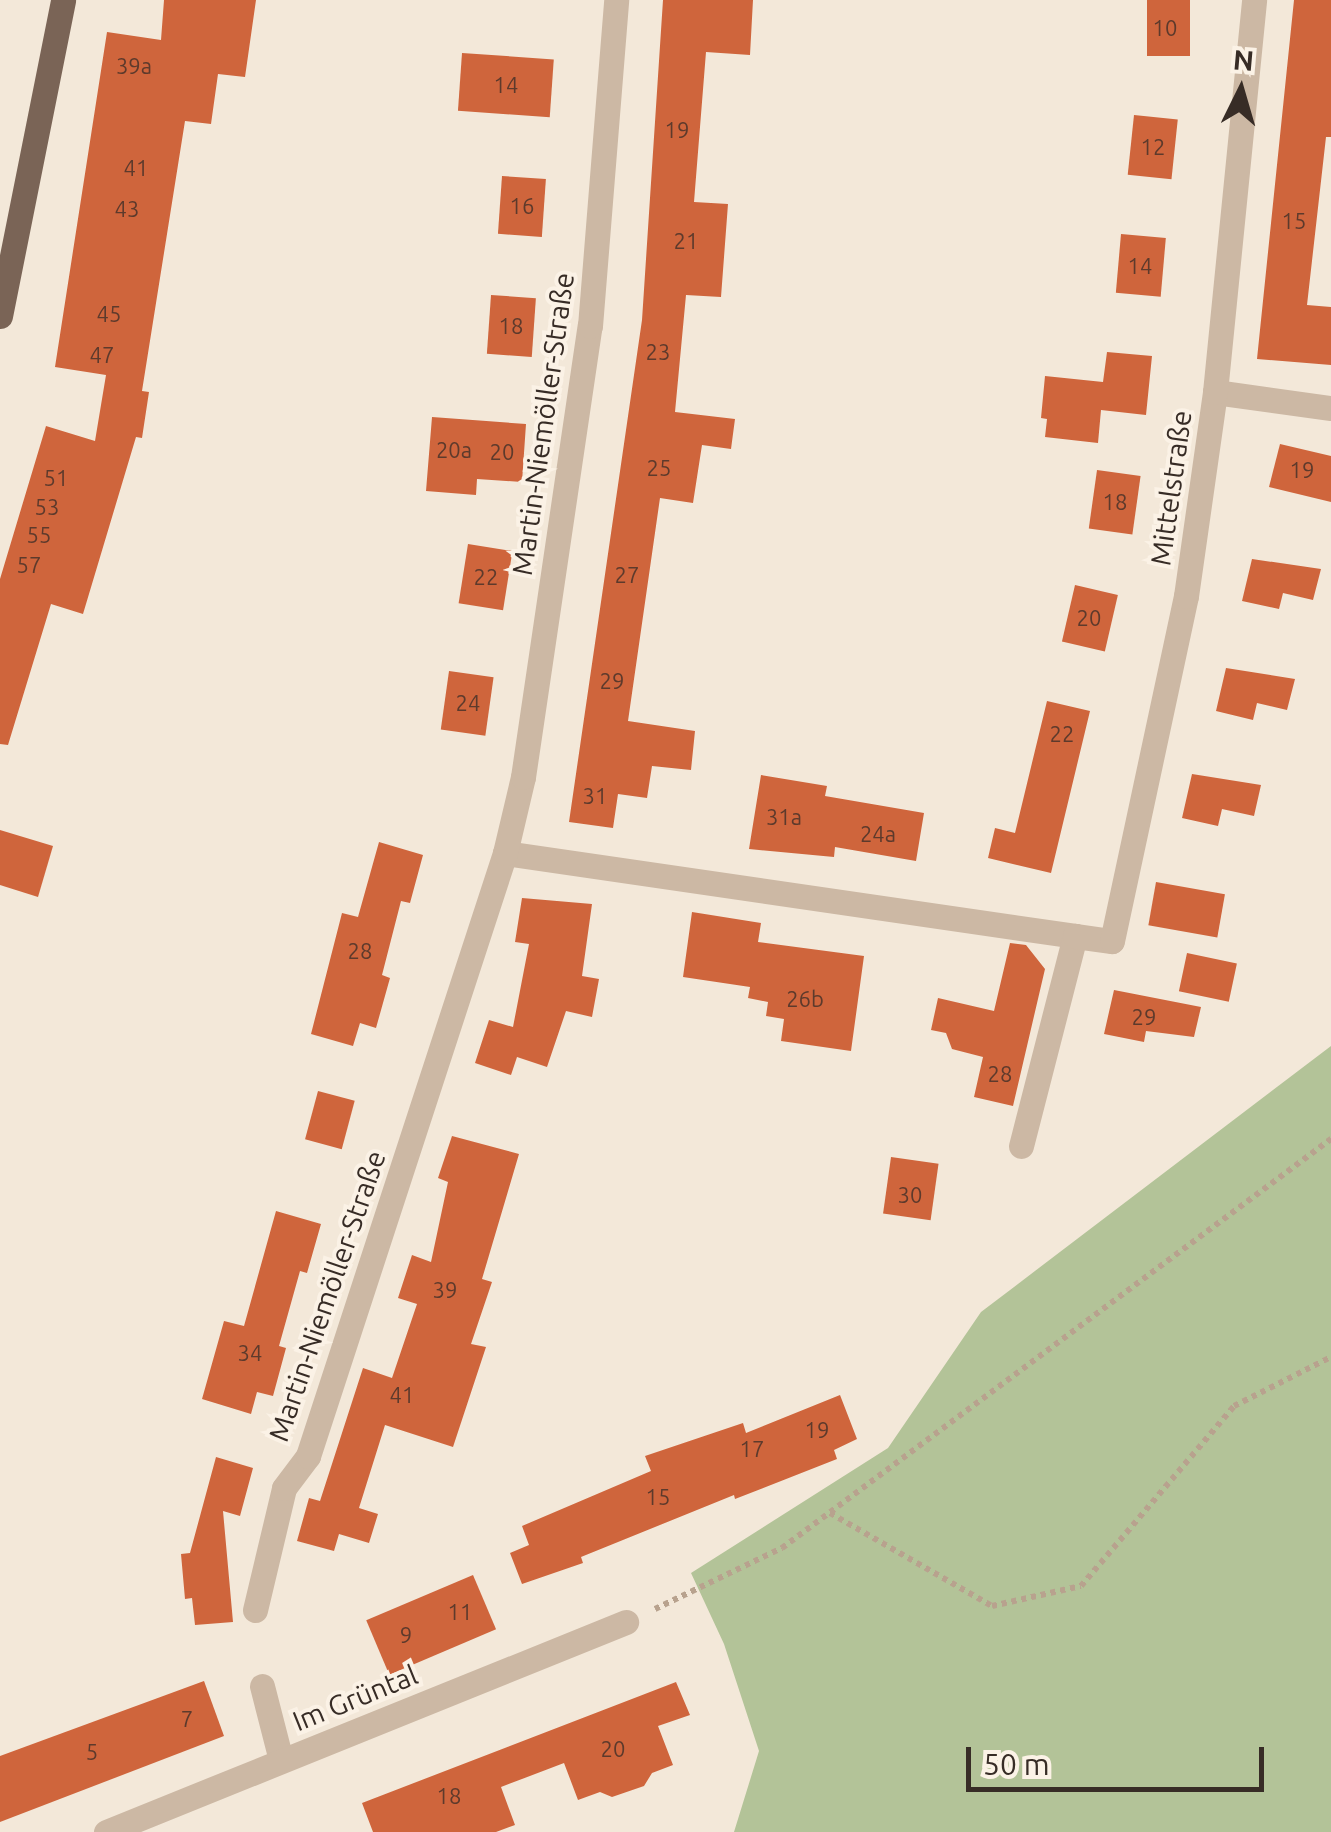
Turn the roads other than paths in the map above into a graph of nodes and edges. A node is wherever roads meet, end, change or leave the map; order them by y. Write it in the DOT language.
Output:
graph roads {
  1 [pos="63,0"];
  2 [pos="616,0"];
  3 [pos="1254,0"];
  4 [pos="0,316"];
  5 [pos="1215,392"];
  6 [pos="1331,408"];
  7 [pos="505,853"];
  8 [pos="1075,936"];
  9 [pos="1021,1146"];
  10 [pos="255,1610"];
  11 [pos="626,1622"];
  12 [pos="262,1686"];
  13 [pos="281,1760"];
  14 [pos="106,1832"];
  1 -- 4 [label="main road"];
  2 -- 7 [label="street, Martin-Niemöller-Straße"];
  3 -- 5 [label="street, Mittelstraße"];
  5 -- 6 [label="street"];
  5 -- 8 [label="street, Mittelstraße"];
  7 -- 8 [label="street, Mittelstraße"];
  7 -- 10 [label="street, Martin-Niemöller-Straße"];
  8 -- 9 [label="street"];
  11 -- 13 [label="street, Im Grüntal"];
  12 -- 13 [label="street"];
  13 -- 14 [label="street, Im Grüntal"];
}
